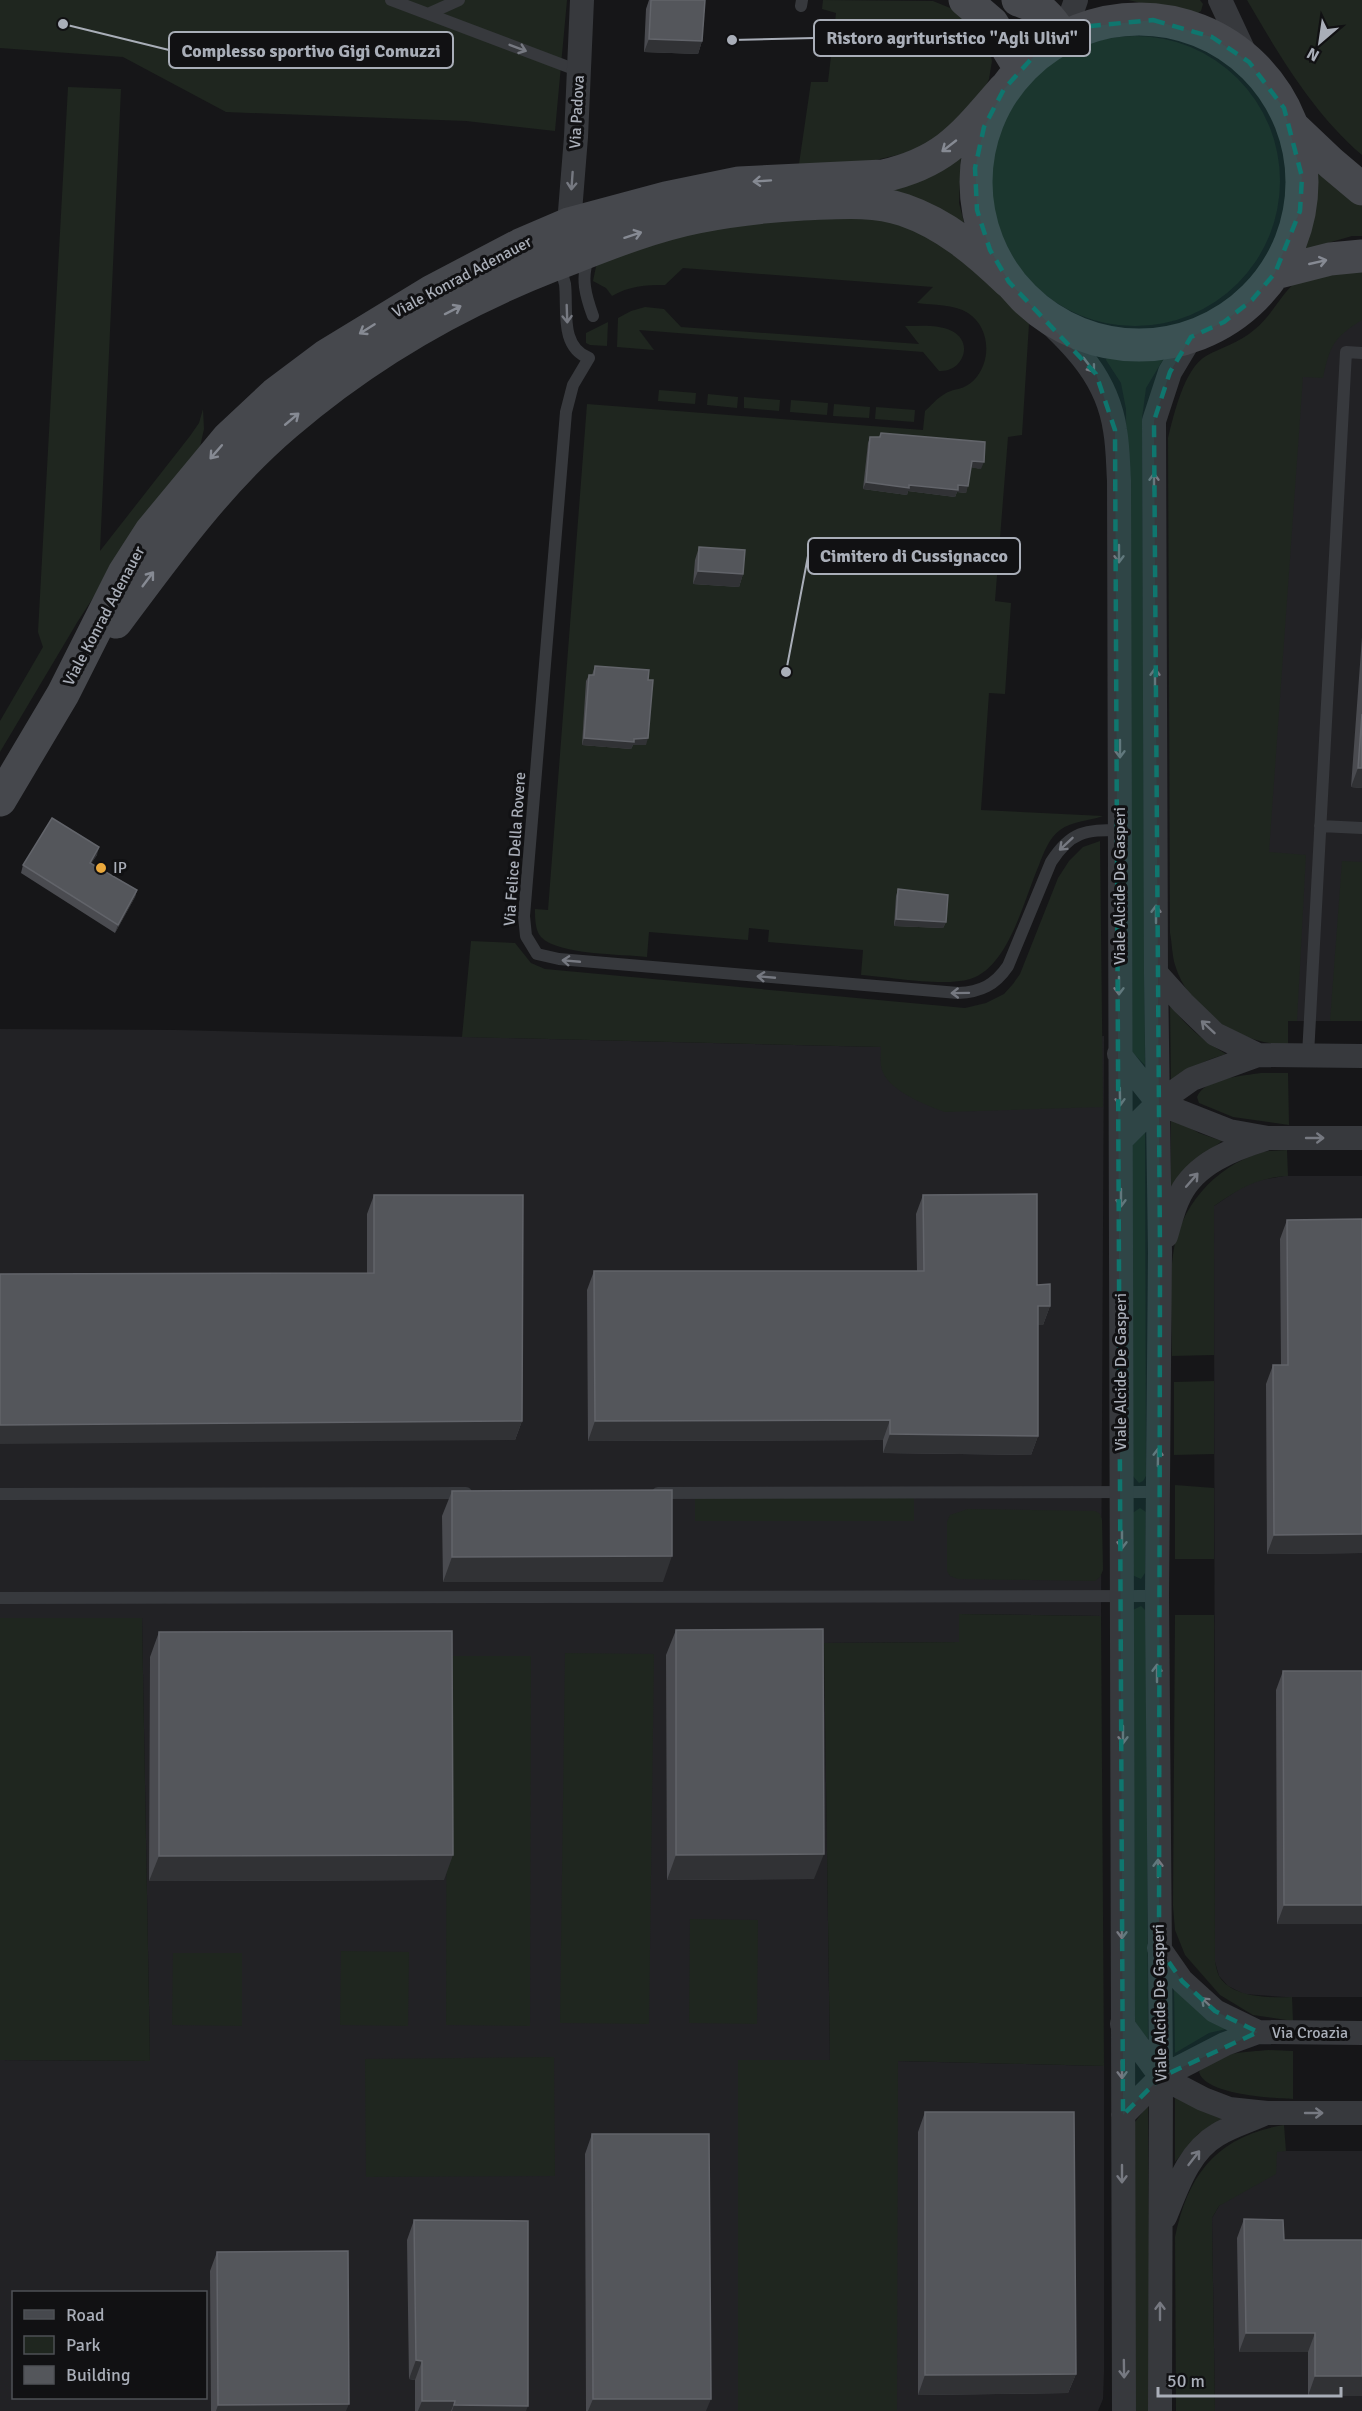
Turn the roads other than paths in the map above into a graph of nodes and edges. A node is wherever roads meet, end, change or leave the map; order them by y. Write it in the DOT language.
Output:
graph roads {
  1 [pos="391,0"];
  2 [pos="459,0"];
  3 [pos="582,0"];
  4 [pos="965,0"];
  5 [pos="1018,0"];
  6 [pos="1076,0"];
  7 [pos="1220,0"];
  8 [pos="428,14"];
  9 [pos="1063,37"];
  10 [pos="1249,62"];
  11 [pos="579,71"];
  12 [pos="1012,79"];
  13 [pos="1292,126"];
  14 [pos="1362,189"];
  15 [pos="569,224"];
  16 [pos="592,250"];
  17 [pos="1362,256"];
  18 [pos="552,266"];
  19 [pos="1275,273"];
  20 [pos="1009,282"];
  21 [pos="1034,308"];
  22 [pos="593,316"];
  23 [pos="1191,338"];
  24 [pos="1362,353"];
  25 [pos="63,694"];
  26 [pos="0,800"];
  27 [pos="1320,826"];
  28 [pos="1362,828"];
  29 [pos="1120,830"];
  30 [pos="1156,973"];
  31 [pos="1119,1054"];
  32 [pos="1258,1055"];
  33 [pos="1308,1055"];
  34 [pos="1362,1056"];
  35 [pos="1158,1103"];
  36 [pos="1268,1138"];
  37 [pos="1362,1138"];
  38 [pos="1120,1140"];
  39 [pos="1160,1252"];
  40 [pos="1122,1492"];
  41 [pos="1158,1492"];
  42 [pos="479,1493"];
  43 [pos="647,1493"];
  44 [pos="0,1494"];
  45 [pos="1156,1596"];
  46 [pos="1122,1597"];
  47 [pos="0,1598"];
  48 [pos="1159,1948"];
  49 [pos="1122,2024"];
  50 [pos="1258,2032"];
  51 [pos="1362,2033"];
  52 [pos="1161,2077"];
  53 [pos="1267,2113"];
  54 [pos="1362,2113"];
  55 [pos="1123,2115"];
  56 [pos="1160,2229"];
  57 [pos="1122,2407"];
  58 [pos="1160,2411"];
  1 -- 8 [label="lane"];
  2 -- 8 [label="lane"];
  3 -- 11 [label="street, Via Padova"];
  4 -- 12 [label="main road"];
  5 -- 9 [label="main road"];
  6 -- 9 [label="street"];
  7 -- 10 [label="street"];
  8 -- 11 [label="lane, one-way"];
  9 -- 10 [label="main road, Viale Konrad Adenauer"];
  9 -- 12 [label="main road, Viale Konrad Adenauer"];
  10 -- 13 [label="main road, Viale Konrad Adenauer"];
  11 -- 15 [label="street, Via Padova, one-way"];
  12 -- 15 [label="main road, Viale Konrad Adenauer, one-way"];
  12 -- 20 [label="main road"];
  13 -- 14 [label="main road"];
  13 -- 19 [label="main road"];
  15 -- 25 [label="main road, Viale Konrad Adenauer, one-way"];
  16 -- 18 [label="main road, Viale Konrad Adenauer"];
  16 -- 20 [label="main road, Viale Konrad Adenauer, one-way"];
  16 -- 22 [label="lane"];
  19 -- 17 [label="main road, one-way"];
  25 -- 18 [label="main road, Viale Konrad Adenauer, one-way"];
  18 -- 29 [label="lane, Via Felice Della Rovere"];
  19 -- 23 [label="main road"];
  20 -- 21 [label="main road"];
  21 -- 23 [label="main road"];
  21 -- 29 [label="street, Viale Alcide De Gasperi, one-way"];
  30 -- 23 [label="street, Viale Alcide De Gasperi, one-way"];
  24 -- 27 [label="lane"];
  25 -- 26 [label="main road, Viale Konrad Adenauer"];
  27 -- 28 [label="lane"];
  27 -- 33 [label="lane"];
  29 -- 31 [label="street, Viale Alcide De Gasperi, one-way"];
  32 -- 30 [label="street, one-way"];
  30 -- 35 [label="street, Viale Alcide De Gasperi"];
  31 -- 35 [label="street"];
  31 -- 38 [label="street, Viale Alcide De Gasperi, one-way"];
  32 -- 33 [label="street"];
  32 -- 35 [label="street"];
  33 -- 34 [label="street"];
  35 -- 36 [label="street"];
  35 -- 38 [label="street"];
  35 -- 39 [label="street, Viale Alcide De Gasperi"];
  36 -- 37 [label="street, one-way"];
  39 -- 36 [label="street, one-way"];
  38 -- 40 [label="street, Viale Alcide De Gasperi, one-way"];
  41 -- 39 [label="street, Viale Alcide De Gasperi, one-way"];
  40 -- 41 [label="lane"];
  40 -- 43 [label="lane"];
  40 -- 46 [label="street, Viale Alcide De Gasperi, one-way"];
  41 -- 45 [label="street, Viale Alcide De Gasperi"];
  42 -- 44 [label="lane"];
  45 -- 46 [label="lane"];
  48 -- 45 [label="street, Viale Alcide De Gasperi, one-way"];
  46 -- 47 [label="lane"];
  46 -- 49 [label="street, Viale Alcide De Gasperi, one-way"];
  50 -- 48 [label="street, Via Croazia, one-way"];
  48 -- 52 [label="street, Viale Alcide De Gasperi"];
  49 -- 52 [label="street"];
  49 -- 55 [label="street, Viale Alcide De Gasperi, one-way"];
  50 -- 51 [label="street, Via Croazia"];
  50 -- 52 [label="street, Via Croazia"];
  52 -- 53 [label="street"];
  52 -- 55 [label="street, Via Croazia"];
  52 -- 56 [label="street, Viale Alcide De Gasperi"];
  53 -- 54 [label="street, one-way"];
  56 -- 53 [label="street, one-way"];
  55 -- 57 [label="street, Viale Alcide De Gasperi, one-way"];
  58 -- 56 [label="street, Viale Alcide De Gasperi, one-way"];
}
